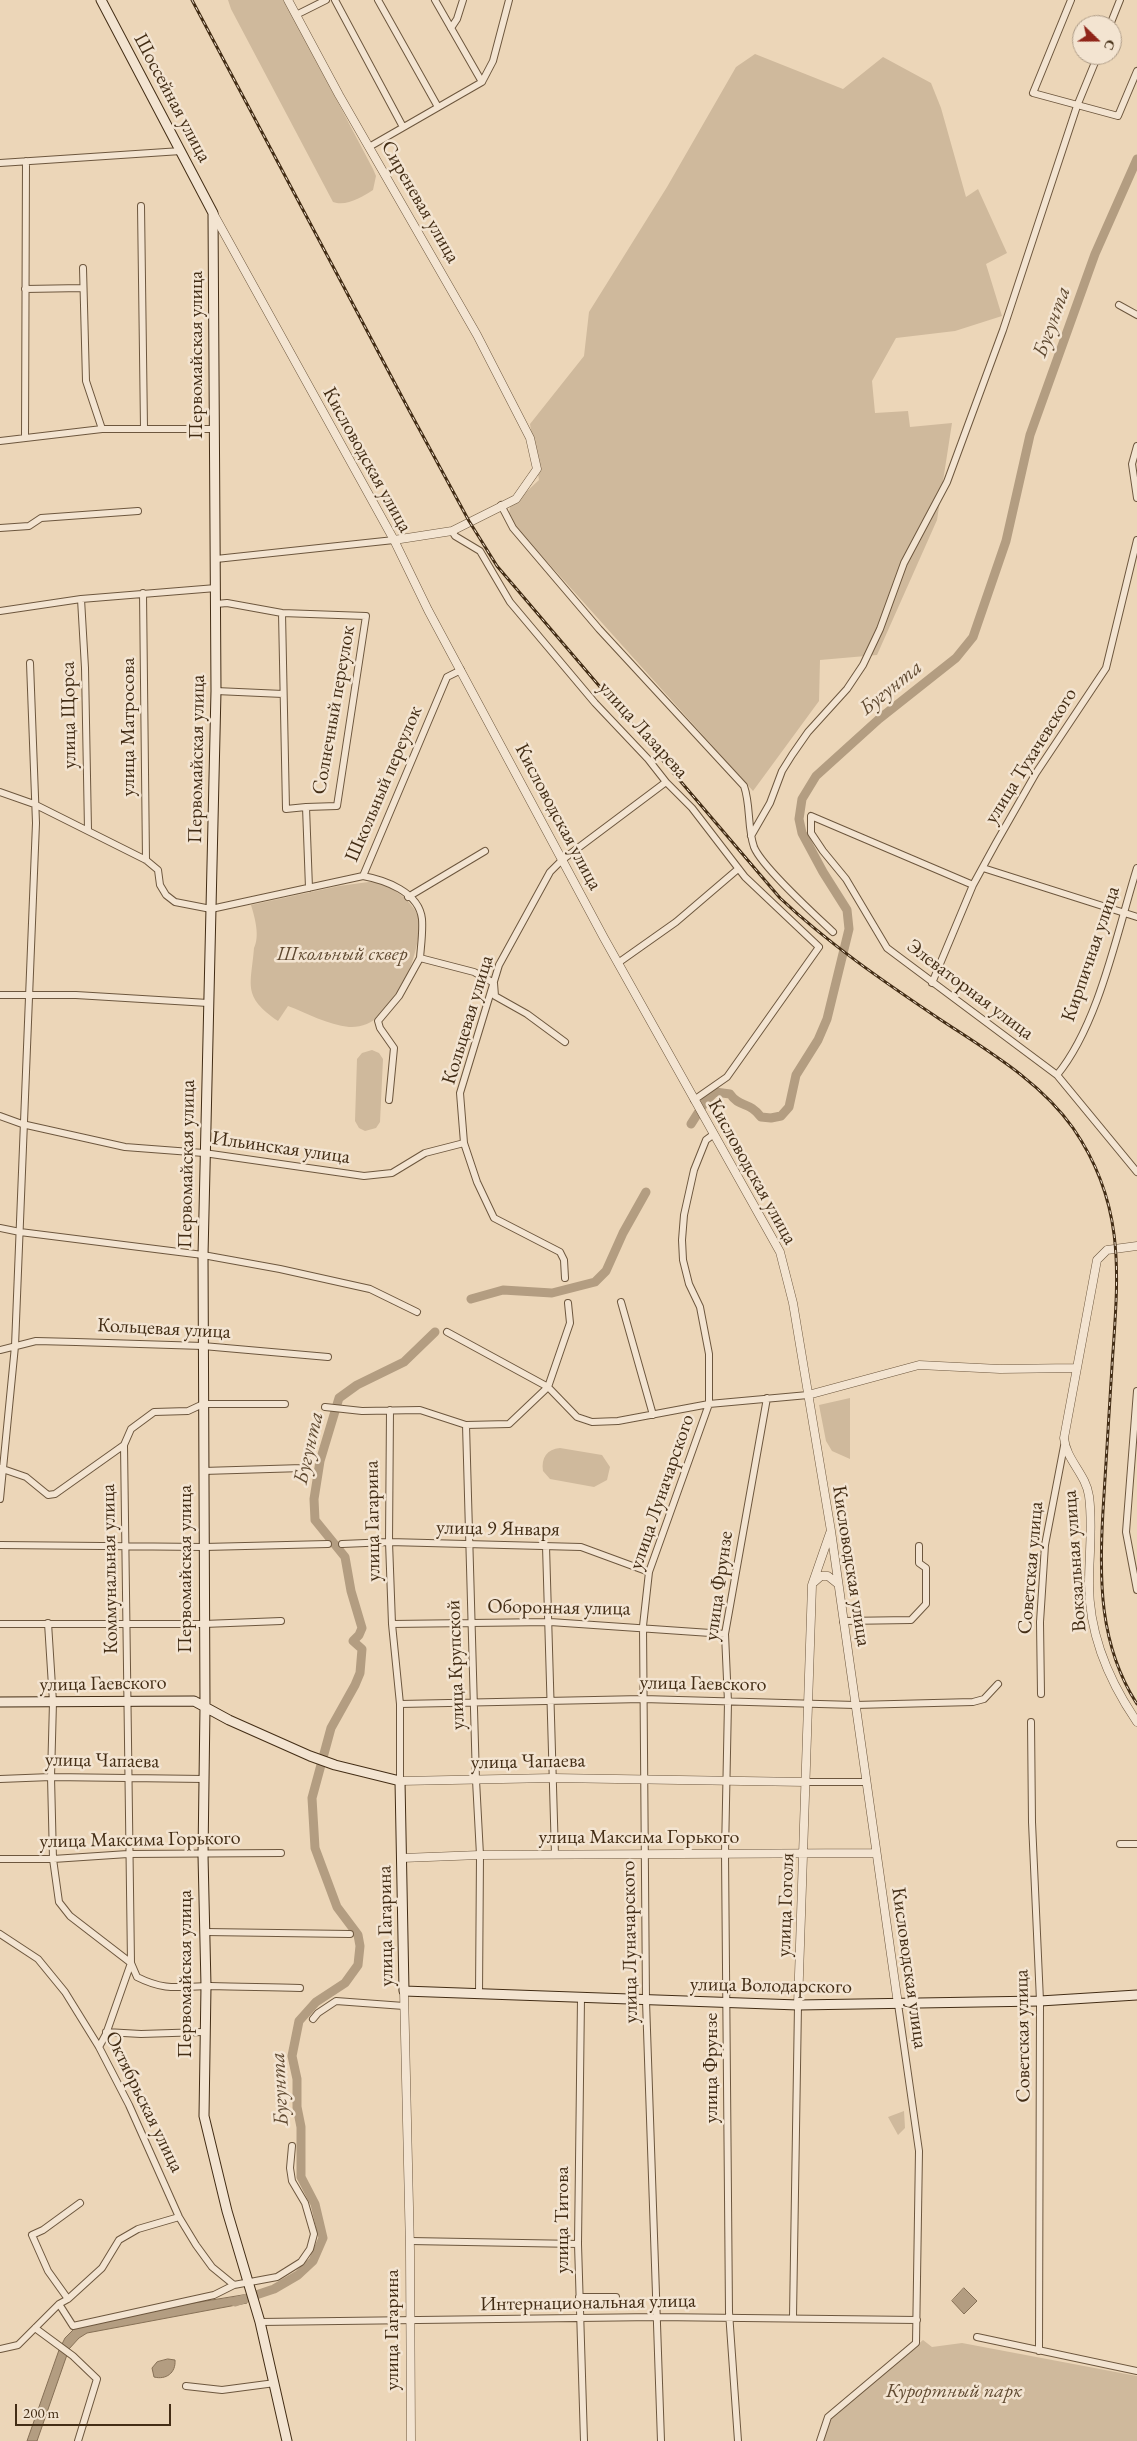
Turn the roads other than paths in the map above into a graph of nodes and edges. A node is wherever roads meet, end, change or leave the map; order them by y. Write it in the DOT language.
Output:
graph roads {
  1 [pos="101,0"];
  2 [pos="288,0"];
  3 [pos="326,0"];
  4 [pos="335,0"];
  5 [pos="378,0"];
  6 [pos="435,0"];
  7 [pos="463,0"];
  8 [pos="509,0"];
  9 [pos="1071,0"];
  10 [pos="1120,0"];
  11 [pos="296,15"];
  12 [pos="1114,15"];
  13 [pos="450,28"];
  14 [pos="1094,65"];
  15 [pos="1137,71"];
  16 [pos="482,82"];
  17 [pos="1076,106"];
  18 [pos="438,108"];
  19 [pos="404,127"];
  20 [pos="369,147"];
  21 [pos="181,150"];
  22 [pos="26,161"];
  23 [pos="0,162"];
  24 [pos="141,206"];
  25 [pos="213,212"];
  26 [pos="83,268"];
  27 [pos="83,288"];
  28 [pos="25,289"];
  29 [pos="1119,305"];
  30 [pos="1137,315"];
  31 [pos="144,428"];
  32 [pos="102,429"];
  33 [pos="215,429"];
  34 [pos="25,438"];
  35 [pos="0,440"];
  36 [pos="1137,446"];
  37 [pos="1137,498"];
  38 [pos="501,505"];
  39 [pos="138,511"];
  40 [pos="0,528"];
  41 [pos="452,530"];
  42 [pos="394,540"];
  43 [pos="1137,540"];
  44 [pos="216,560"];
  45 [pos="216,588"];
  46 [pos="143,593"];
  47 [pos="81,599"];
  48 [pos="216,604"];
  49 [pos="0,611"];
  50 [pos="282,613"];
  51 [pos="30,664"];
  52 [pos="461,670"];
  53 [pos="216,691"];
  54 [pos="283,694"];
  55 [pos="666,782"];
  56 [pos="0,792"];
  57 [pos="34,804"];
  58 [pos="306,807"];
  59 [pos="88,830"];
  60 [pos="751,836"];
  61 [pos="485,851"];
  62 [pos="146,860"];
  63 [pos="562,860"];
  64 [pos="983,868"];
  65 [pos="1137,868"];
  66 [pos="738,869"];
  67 [pos="363,876"];
  68 [pos="973,885"];
  69 [pos="309,888"];
  70 [pos="408,897"];
  71 [pos="211,909"];
  72 [pos="1123,913"];
  73 [pos="1137,917"];
  74 [pos="833,932"];
  75 [pos="420,958"];
  76 [pos="618,963"];
  77 [pos="932,982"];
  78 [pos="494,983"];
  79 [pos="28,994"];
  80 [pos="0,995"];
  81 [pos="208,1002"];
  82 [pos="565,1042"];
  83 [pos="1057,1075"];
  84 [pos="389,1100"];
  85 [pos="694,1100"];
  86 [pos="0,1116"];
  87 [pos="22,1124"];
  88 [pos="714,1134"];
  89 [pos="464,1143"];
  90 [pos="204,1153"];
  91 [pos="1137,1172"];
  92 [pos="0,1228"];
  93 [pos="20,1232"];
  94 [pos="1137,1246"];
  95 [pos="203,1255"];
  96 [pos="565,1278"];
  97 [pos="621,1302"];
  98 [pos="568,1303"];
  99 [pos="417,1312"];
  100 [pos="447,1332"];
  101 [pos="15,1346"];
  102 [pos="203,1346"];
  103 [pos="0,1350"];
  104 [pos="328,1357"];
  105 [pos="1075,1368"];
  106 [pos="548,1387"];
  107 [pos="1137,1391"];
  108 [pos="808,1395"];
  109 [pos="767,1398"];
  110 [pos="203,1404"];
  111 [pos="285,1404"];
  112 [pos="709,1404"];
  113 [pos="325,1407"];
  114 [pos="390,1410"];
  115 [pos="653,1414"];
  116 [pos="466,1425"];
  117 [pos="124,1445"];
  118 [pos="1064,1446"];
  119 [pos="307,1459"];
  120 [pos="2,1468"];
  121 [pos="203,1471"];
  122 [pos="0,1499"];
  123 [pos="831,1531"];
  124 [pos="389,1542"];
  125 [pos="328,1544"];
  126 [pos="342,1544"];
  127 [pos="0,1546"];
  128 [pos="126,1546"];
  129 [pos="469,1546"];
  130 [pos="546,1546"];
  131 [pos="919,1546"];
  132 [pos="204,1547"];
  133 [pos="649,1572"];
  134 [pos="838,1584"];
  135 [pos="812,1585"];
  136 [pos="1137,1590"];
  137 [pos="281,1621"];
  138 [pos="843,1621"];
  139 [pos="550,1622"];
  140 [pos="48,1623"];
  141 [pos="471,1623"];
  142 [pos="0,1624"];
  143 [pos="127,1624"];
  144 [pos="204,1624"];
  145 [pos="392,1624"];
  146 [pos="643,1626"];
  147 [pos="725,1634"];
  148 [pos="998,1684"];
  149 [pos="1041,1694"];
  150 [pos="643,1699"];
  151 [pos="127,1701"];
  152 [pos="474,1701"];
  153 [pos="551,1701"];
  154 [pos="0,1702"];
  155 [pos="53,1702"];
  156 [pos="728,1702"];
  157 [pos="400,1704"];
  158 [pos="808,1704"];
  159 [pos="855,1705"];
  160 [pos="205,1707"];
  161 [pos="1031,1722"];
  162 [pos="1137,1722"];
  163 [pos="51,1777"];
  164 [pos="553,1778"];
  165 [pos="0,1779"];
  166 [pos="128,1779"];
  167 [pos="204,1779"];
  168 [pos="643,1779"];
  169 [pos="476,1780"];
  170 [pos="400,1781"];
  171 [pos="726,1781"];
  172 [pos="806,1782"];
  173 [pos="866,1782"];
  174 [pos="1120,1844"];
  175 [pos="1137,1844"];
  176 [pos="0,1853"];
  177 [pos="280,1853"];
  178 [pos="725,1853"];
  179 [pos="804,1853"];
  180 [pos="876,1853"];
  181 [pos="128,1854"];
  182 [pos="203,1854"];
  183 [pos="480,1855"];
  184 [pos="555,1855"];
  185 [pos="644,1855"];
  186 [pos="53,1858"];
  187 [pos="402,1858"];
  188 [pos="0,1859"];
  189 [pos="205,1932"];
  190 [pos="0,1934"];
  191 [pos="350,1934"];
  192 [pos="131,1963"];
  193 [pos="206,1986"];
  194 [pos="300,1988"];
  195 [pos="404,1991"];
  196 [pos="479,1994"];
  197 [pos="1137,1995"];
  198 [pos="581,1998"];
  199 [pos="646,2001"];
  200 [pos="1040,2001"];
  201 [pos="728,2003"];
  202 [pos="898,2004"];
  203 [pos="404,2006"];
  204 [pos="798,2006"];
  205 [pos="313,2019"];
  206 [pos="106,2032"];
  207 [pos="203,2032"];
  208 [pos="99,2047"];
  209 [pos="204,2116"];
  210 [pos="292,2146"];
  211 [pos="80,2203"];
  212 [pos="179,2217"];
  213 [pos="410,2240"];
  214 [pos="578,2244"];
  215 [pos="234,2285"];
  216 [pos="250,2285"];
  217 [pos="579,2297"];
  218 [pos="616,2298"];
  219 [pos="68,2299"];
  220 [pos="59,2304"];
  221 [pos="656,2317"];
  222 [pos="793,2317"];
  223 [pos="730,2318"];
  224 [pos="580,2319"];
  225 [pos="411,2320"];
  226 [pos="916,2320"];
  227 [pos="260,2322"];
  228 [pos="35,2328"];
  229 [pos="977,2337"];
  230 [pos="0,2348"];
  231 [pos="1039,2350"];
  232 [pos="1137,2371"];
  233 [pos="275,2383"];
  234 [pos="186,2386"];
  235 [pos="78,2441"];
  236 [pos="288,2441"];
  237 [pos="411,2441"];
  238 [pos="584,2441"];
  239 [pos="661,2441"];
  240 [pos="738,2441"];
  241 [pos="820,2441"];
  1 -- 21 [label="main road, Шоссейная улица"];
  2 -- 11 [label="street, Сиреневая улица"];
  3 -- 11 [label="street"];
  4 -- 19 [label="street"];
  5 -- 18 [label="street"];
  6 -- 13 [label="street"];
  7 -- 13 [label="street"];
  8 -- 16 [label="street"];
  9 -- 17 [label="street"];
  10 -- 12 [label="street"];
  11 -- 20 [label="street, Сиреневая улица"];
  13 -- 16 [label="street"];
  14 -- 17 [label="street"];
  15 -- 17 [label="street"];
  16 -- 18 [label="street"];
  17 -- 60 [label="street"];
  18 -- 19 [label="street"];
  19 -- 20 [label="street"];
  20 -- 38 [label="street, Сиреневая улица"];
  21 -- 22 [label="street"];
  21 -- 25 [label="main road, Шоссейная улица"];
  22 -- 23 [label="street"];
  22 -- 28 [label="street"];
  24 -- 31 [label="street"];
  25 -- 33 [label="main road, Первомайская улица"];
  25 -- 42 [label="street, Кисловодская улица"];
  26 -- 27 [label="street"];
  27 -- 28 [label="street"];
  27 -- 32 [label="street"];
  28 -- 34 [label="street"];
  29 -- 30 [label="street"];
  31 -- 32 [label="street"];
  31 -- 33 [label="street"];
  32 -- 34 [label="street"];
  33 -- 44 [label="main road, Первомайская улица"];
  34 -- 35 [label="street"];
  36 -- 37 [label="street"];
  38 -- 41 [label="street"];
  38 -- 60 [label="street"];
  39 -- 40 [label="street"];
  41 -- 42 [label="street"];
  41 -- 55 [label="street, улица Лазарева"];
  42 -- 44 [label="street"];
  42 -- 52 [label="street, Кисловодская улица"];
  43 -- 64 [label="street, улица Тухачевского"];
  44 -- 45 [label="main road, Первомайская улица"];
  45 -- 46 [label="street"];
  45 -- 48 [label="main road, Первомайская улица"];
  46 -- 47 [label="street"];
  46 -- 62 [label="street, улица Матросова"];
  47 -- 49 [label="street"];
  47 -- 59 [label="street, улица Щорса"];
  48 -- 50 [label="street, Солнечный переулок"];
  48 -- 53 [label="main road, Первомайская улица"];
  50 -- 54 [label="street, Солнечный переулок"];
  50 -- 58 [label="street, Солнечный переулок"];
  51 -- 57 [label="street"];
  52 -- 63 [label="street, Кисловодская улица"];
  52 -- 67 [label="street, Школьный переулок"];
  53 -- 54 [label="street"];
  53 -- 71 [label="main road, Первомайская улица"];
  54 -- 58 [label="street, Солнечный переулок"];
  55 -- 63 [label="street, Кольцевая улица"];
  55 -- 66 [label="street, улица Лазарева"];
  56 -- 57 [label="street, Школьный переулок"];
  57 -- 59 [label="street, Школьный переулок"];
  57 -- 79 [label="street"];
  58 -- 69 [label="street, Солнечный переулок"];
  59 -- 62 [label="street, Школьный переулок"];
  60 -- 74 [label="street"];
  61 -- 70 [label="street"];
  62 -- 71 [label="street, Школьный переулок"];
  63 -- 76 [label="street, Кисловодская улица"];
  63 -- 78 [label="street, Кольцевая улица"];
  64 -- 68 [label="street, улица Тухачевского"];
  64 -- 72 [label="street"];
  65 -- 72 [label="street, Кирпичная улица"];
  66 -- 76 [label="street"];
  66 -- 85 [label="street, улица Лазарева"];
  67 -- 69 [label="street, Школьный переулок"];
  67 -- 70 [label="street"];
  68 -- 77 [label="street, улица Тухачевского"];
  68 -- 77 [label="street, Элеваторная улица"];
  69 -- 71 [label="street, Школьный переулок"];
  70 -- 75 [label="street"];
  71 -- 81 [label="main road, Первомайская улица"];
  72 -- 73 [label="street"];
  72 -- 83 [label="street, Кирпичная улица"];
  75 -- 78 [label="street"];
  75 -- 84 [label="street"];
  76 -- 85 [label="street, Кисловодская улица"];
  77 -- 83 [label="street, Элеваторная улица"];
  78 -- 82 [label="street"];
  78 -- 89 [label="street, Кольцевая улица"];
  79 -- 80 [label="street"];
  79 -- 81 [label="street"];
  79 -- 87 [label="street"];
  81 -- 90 [label="main road, Первомайская улица"];
  83 -- 91 [label="street, Элеваторная улица"];
  85 -- 88 [label="street, Кисловодская улица"];
  86 -- 87 [label="street, Ильинская улица"];
  87 -- 90 [label="street, Ильинская улица"];
  87 -- 93 [label="street"];
  88 -- 108 [label="street, Кисловодская улица"];
  88 -- 112 [label="street, улица Луначарского"];
  89 -- 90 [label="street, Ильинская улица"];
  89 -- 96 [label="street, Кольцевая улица"];
  90 -- 95 [label="main road, Первомайская улица"];
  92 -- 93 [label="street"];
  93 -- 95 [label="street"];
  93 -- 101 [label="street"];
  94 -- 105 [label="street"];
  95 -- 99 [label="street"];
  95 -- 102 [label="main road, Первомайская улица"];
  97 -- 115 [label="street"];
  98 -- 106 [label="street"];
  100 -- 106 [label="street"];
  101 -- 102 [label="street, Кольцевая улица"];
  101 -- 103 [label="street, Кольцевая улица"];
  101 -- 120 [label="street"];
  102 -- 104 [label="street, Кольцевая улица"];
  102 -- 110 [label="main road, Первомайская улица"];
  105 -- 108 [label="street"];
  105 -- 118 [label="street"];
  106 -- 115 [label="street"];
  106 -- 116 [label="street"];
  107 -- 136 [label="street"];
  108 -- 109 [label="street"];
  108 -- 123 [label="street, Кисловодская улица"];
  109 -- 112 [label="street"];
  109 -- 147 [label="street, улица Фрунзе"];
  110 -- 111 [label="street"];
  110 -- 117 [label="street"];
  110 -- 121 [label="main road, Первомайская улица"];
  112 -- 115 [label="street"];
  112 -- 133 [label="street, улица Луначарского"];
  113 -- 114 [label="street"];
  114 -- 116 [label="street"];
  114 -- 124 [label="street, улица Гагарина"];
  116 -- 129 [label="street, улица Крупской"];
  117 -- 120 [label="street"];
  117 -- 128 [label="street, Коммунальная улица"];
  118 -- 149 [label="street, Советская улица"];
  118 -- 162 [label="street, Вокзальная улица"];
  119 -- 121 [label="street"];
  120 -- 122 [label="street"];
  121 -- 132 [label="main road, Первомайская улица"];
  123 -- 134 [label="street, Кисловодская улица"];
  123 -- 135 [label="street, улица Гоголя"];
  124 -- 126 [label="street, улица 9 Января"];
  124 -- 129 [label="street, улица 9 Января"];
  124 -- 145 [label="street, улица Гагарина"];
  125 -- 132 [label="street"];
  127 -- 128 [label="street"];
  128 -- 132 [label="street"];
  128 -- 143 [label="street, Коммунальная улица"];
  129 -- 130 [label="street, улица 9 Января"];
  129 -- 141 [label="street, улица Крупской"];
  130 -- 133 [label="street, улица 9 Января"];
  130 -- 139 [label="street"];
  131 -- 138 [label="street"];
  132 -- 144 [label="main road, Первомайская улица"];
  133 -- 146 [label="street, улица Луначарского"];
  134 -- 135 [label="street"];
  134 -- 138 [label="street, Кисловодская улица"];
  135 -- 158 [label="street, улица Гоголя"];
  137 -- 144 [label="street"];
  138 -- 159 [label="street, Кисловодская улица"];
  139 -- 141 [label="street, Оборонная улица"];
  139 -- 146 [label="street, Оборонная улица"];
  139 -- 153 [label="street"];
  140 -- 142 [label="street"];
  140 -- 143 [label="street"];
  140 -- 155 [label="street"];
  141 -- 145 [label="street, Оборонная улица"];
  141 -- 152 [label="street, улица Крупской"];
  143 -- 144 [label="street"];
  143 -- 151 [label="street, Коммунальная улица"];
  144 -- 160 [label="main road, Первомайская улица"];
  145 -- 157 [label="street, улица Гагарина"];
  146 -- 147 [label="street, Оборонная улица"];
  146 -- 150 [label="street, улица Луначарского"];
  147 -- 156 [label="street, улица Фрунзе"];
  148 -- 159 [label="street, улица Гаевского"];
  150 -- 153 [label="street, улица Гаевского"];
  150 -- 156 [label="street, улица Гаевского"];
  150 -- 168 [label="street, улица Луначарского"];
  151 -- 155 [label="main road, улица Гаевского"];
  151 -- 160 [label="main road, улица Гаевского"];
  151 -- 166 [label="street, Коммунальная улица"];
  152 -- 153 [label="street, улица Гаевского"];
  152 -- 157 [label="street, улица Гаевского"];
  152 -- 169 [label="street, улица Крупской"];
  153 -- 164 [label="street"];
  154 -- 155 [label="main road, улица Гаевского"];
  155 -- 163 [label="street"];
  156 -- 158 [label="street, улица Гаевского"];
  156 -- 171 [label="street, улица Фрунзе"];
  157 -- 170 [label="street, улица Гагарина"];
  158 -- 159 [label="street, улица Гаевского"];
  158 -- 172 [label="street, улица Гоголя"];
  159 -- 173 [label="street, Кисловодская улица"];
  160 -- 167 [label="main road, Первомайская улица"];
  160 -- 170 [label="main road, улица Чапаева"];
  161 -- 200 [label="street, Советская улица"];
  163 -- 165 [label="street, улица Чапаева"];
  163 -- 166 [label="street, улица Чапаева"];
  163 -- 186 [label="street"];
  164 -- 168 [label="street, улица Чапаева"];
  164 -- 169 [label="street, улица Чапаева"];
  164 -- 184 [label="street"];
  166 -- 167 [label="street, улица Чапаева"];
  166 -- 181 [label="street, Коммунальная улица"];
  167 -- 182 [label="main road, Первомайская улица"];
  168 -- 171 [label="street, улица Чапаева"];
  168 -- 185 [label="street, улица Луначарского"];
  169 -- 170 [label="street, улица Чапаева"];
  169 -- 183 [label="street, улица Крупской"];
  170 -- 187 [label="main road, улица Гагарина"];
  171 -- 172 [label="street, улица Чапаева"];
  171 -- 178 [label="street, улица Фрунзе"];
  172 -- 173 [label="street, улица Чапаева"];
  172 -- 179 [label="street, улица Гоголя"];
  173 -- 180 [label="street, Кисловодская улица"];
  174 -- 175 [label="street"];
  176 -- 188 [label="street"];
  177 -- 182 [label="street, улица Максима Горького"];
  178 -- 179 [label="street, улица Максима Горького"];
  178 -- 185 [label="street, улица Максима Горького"];
  178 -- 201 [label="street, улица Фрунзе"];
  179 -- 180 [label="street, улица Максима Горького"];
  179 -- 204 [label="street, улица Гоголя"];
  180 -- 202 [label="street, Кисловодская улица"];
  181 -- 182 [label="street, улица Максима Горького"];
  181 -- 186 [label="street, улица Максима Горького"];
  181 -- 192 [label="street, Коммунальная улица"];
  182 -- 189 [label="main road, Первомайская улица"];
  183 -- 184 [label="street, улица Максима Горького"];
  183 -- 187 [label="street, улица Максима Горького"];
  183 -- 196 [label="street, улица Крупской"];
  184 -- 185 [label="street, улица Максима Горького"];
  185 -- 199 [label="street, улица Луначарского"];
  186 -- 188 [label="street, улица Максима Горького"];
  186 -- 192 [label="street"];
  187 -- 195 [label="main road, улица Гагарина"];
  189 -- 191 [label="street"];
  189 -- 193 [label="main road, Первомайская улица"];
  190 -- 208 [label="street, Октябрьская улица"];
  192 -- 193 [label="street"];
  192 -- 206 [label="street, Коммунальная улица"];
  193 -- 194 [label="street"];
  193 -- 207 [label="main road, Первомайская улица"];
  195 -- 196 [label="main road, улица Володарского"];
  195 -- 203 [label="street, улица Гагарина"];
  196 -- 198 [label="main road, улица Володарского"];
  197 -- 200 [label="main road, улица Володарского"];
  198 -- 199 [label="main road, улица Володарского"];
  198 -- 214 [label="street, улица Титова"];
  199 -- 201 [label="main road, улица Володарского"];
  199 -- 221 [label="street, улица Луначарского"];
  200 -- 202 [label="main road, улица Володарского"];
  200 -- 231 [label="street, Советская улица"];
  201 -- 204 [label="main road, улица Володарского"];
  201 -- 223 [label="street, улица Фрунзе"];
  202 -- 204 [label="main road, улица Володарского"];
  202 -- 226 [label="street, Кисловодская улица"];
  203 -- 205 [label="street"];
  203 -- 213 [label="street, улица Гагарина"];
  204 -- 222 [label="street, улица Гоголя"];
  206 -- 207 [label="street"];
  206 -- 208 [label="street, Коммунальная улица"];
  207 -- 209 [label="main road, Первомайская улица"];
  208 -- 212 [label="street, Октябрьская улица"];
  209 -- 216 [label="main road, Октябрьская улица"];
  210 -- 216 [label="street"];
  211 -- 219 [label="street"];
  212 -- 215 [label="street, Октябрьская улица"];
  212 -- 219 [label="street"];
  213 -- 214 [label="street"];
  213 -- 225 [label="street, улица Гагарина"];
  214 -- 217 [label="street, улица Титова"];
  215 -- 216 [label="street"];
  215 -- 220 [label="street"];
  216 -- 227 [label="main road, Октябрьская улица"];
  217 -- 218 [label="street"];
  217 -- 224 [label="street, улица Титова"];
  219 -- 220 [label="street"];
  220 -- 228 [label="street"];
  221 -- 223 [label="street, Интернациональная улица"];
  221 -- 224 [label="street, Интернациональная улица"];
  221 -- 239 [label="street, улица Луначарского"];
  222 -- 223 [label="street, Интернациональная улица"];
  222 -- 226 [label="street, Интернациональная улица"];
  223 -- 240 [label="street, улица Фрунзе"];
  224 -- 225 [label="street, Интернациональная улица"];
  224 -- 238 [label="street, улица Титова"];
  225 -- 227 [label="street, Интернациональная улица"];
  225 -- 237 [label="street, улица Гагарина"];
  226 -- 241 [label="street, Кисловодская улица"];
  227 -- 233 [label="main road, Октябрьская улица"];
  228 -- 230 [label="street"];
  228 -- 235 [label="street"];
  229 -- 231 [label="street"];
  231 -- 232 [label="street"];
  233 -- 234 [label="street"];
  233 -- 236 [label="main road, Октябрьская улица"];
}
